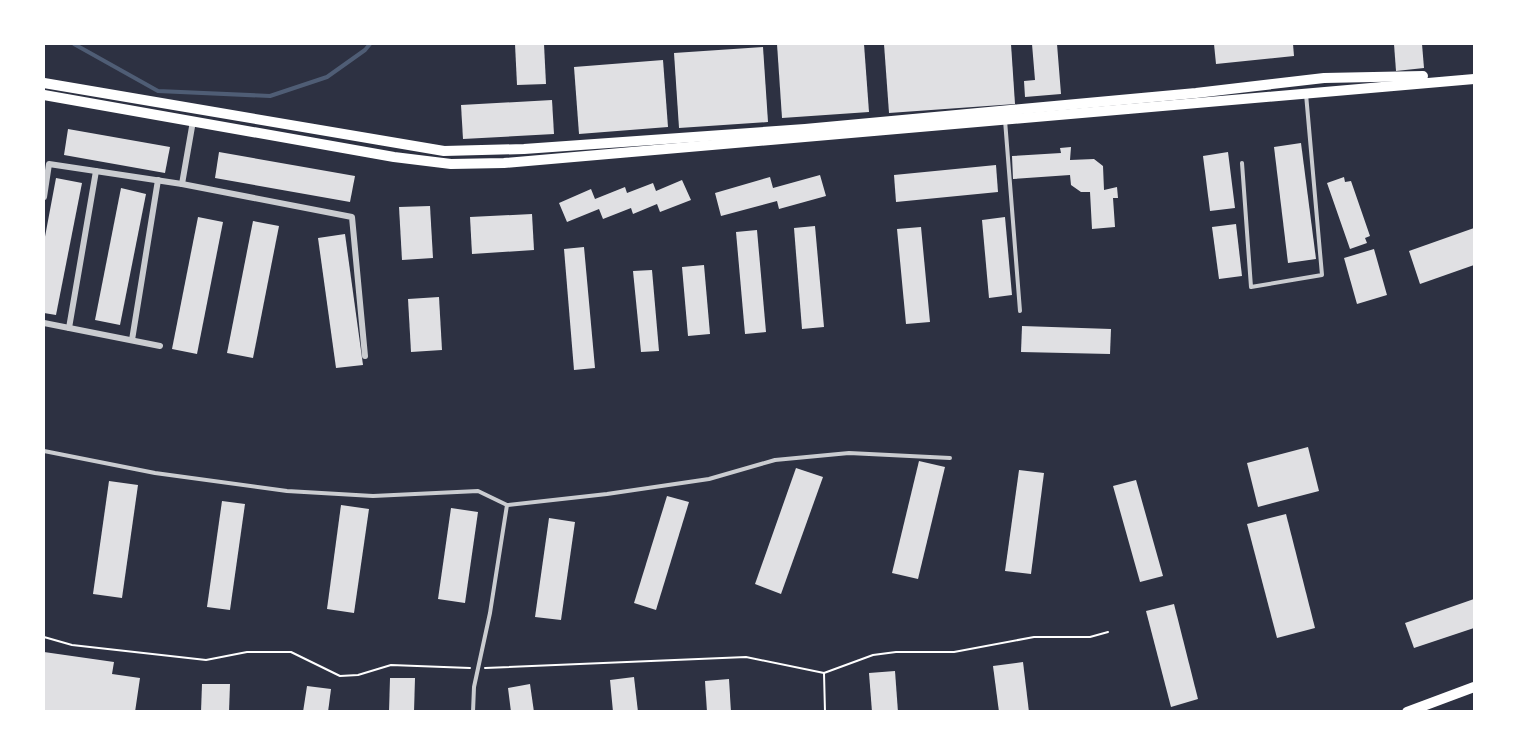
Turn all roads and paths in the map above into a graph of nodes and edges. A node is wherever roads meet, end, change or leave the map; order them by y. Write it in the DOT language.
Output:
graph roads {
  1 [pos="1474,72"];
  2 [pos="1474,79"];
  3 [pos="44,82"];
  4 [pos="1306,93"];
  5 [pos="44,95"];
  6 [pos="1005,119"];
  7 [pos="193,121"];
  8 [pos="1242,163"];
  9 [pos="96,171"];
  10 [pos="158,180"];
  11 [pos="182,183"];
  12 [pos="44,196"];
  13 [pos="1020,310"];
  14 [pos="44,323"];
  15 [pos="69,328"];
  16 [pos="132,340"];
  17 [pos="160,346"];
  18 [pos="365,356"];
  19 [pos="44,451"];
  20 [pos="950,458"];
  21 [pos="507,505"];
  22 [pos="1108,632"];
  23 [pos="44,638"];
  24 [pos="478,668"];
  25 [pos="824,673"];
  26 [pos="1474,687"];
  27 [pos="473,711"];
  28 [pos="825,711"];
  29 [pos="1407,711"];
  1 -- 3 [label="main road"];
  2 -- 4 [label="main road"];
  4 -- 6 [label="main road"];
  4 -- 8 [label="lane"];
  5 -- 7 [label="main road"];
  6 -- 7 [label="main road"];
  6 -- 13 [label="lane"];
  7 -- 11 [label="street"];
  9 -- 10 [label="street"];
  9 -- 12 [label="street"];
  9 -- 15 [label="street"];
  10 -- 11 [label="street"];
  10 -- 16 [label="street"];
  11 -- 18 [label="street"];
  14 -- 15 [label="street"];
  15 -- 16 [label="street"];
  16 -- 17 [label="street"];
  19 -- 21 [label="lane"];
  20 -- 21 [label="lane"];
  21 -- 24 [label="lane"];
  22 -- 25 [label="path"];
  23 -- 24 [label="path"];
  24 -- 25 [label="path"];
  24 -- 27 [label="lane"];
  25 -- 28 [label="path"];
  26 -- 29 [label="main road"];
}
